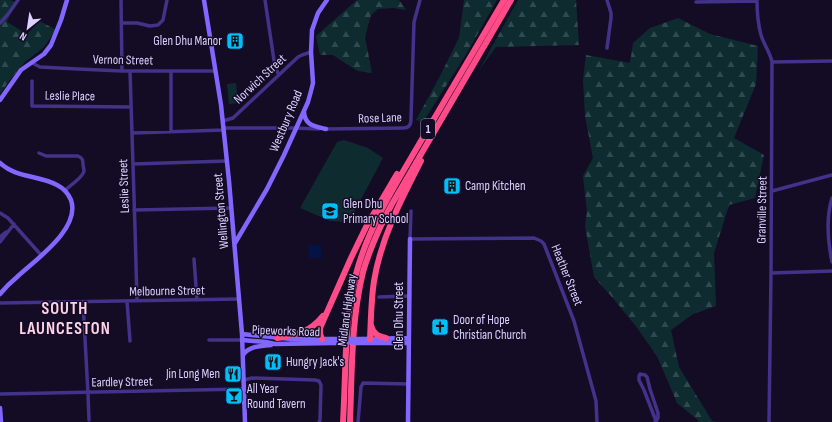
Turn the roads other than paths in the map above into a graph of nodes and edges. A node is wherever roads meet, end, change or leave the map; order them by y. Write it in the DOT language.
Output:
graph roads {
  1 [pos="18,0"];
  2 [pos="66,0"];
  3 [pos="121,0"];
  4 [pos="169,0"];
  5 [pos="173,0"];
  6 [pos="204,0"];
  7 [pos="265,0"];
  8 [pos="327,0"];
  9 [pos="420,0"];
  10 [pos="504,0"];
  11 [pos="512,0"];
  12 [pos="607,0"];
  13 [pos="757,0"];
  14 [pos="696,2"];
  15 [pos="0,23"];
  16 [pos="121,23"];
  17 [pos="607,48"];
  18 [pos="311,52"];
  19 [pos="832,61"];
  20 [pos="32,62"];
  21 [pos="772,62"];
  22 [pos="122,71"];
  23 [pos="130,71"];
  24 [pos="171,71"];
  25 [pos="215,71"];
  26 [pos="279,75"];
  27 [pos="32,81"];
  28 [pos="449,93"];
  29 [pos="0,100"];
  30 [pos="131,107"];
  31 [pos="304,112"];
  32 [pos="445,113"];
  33 [pos="223,121"];
  34 [pos="297,128"];
  35 [pos="224,129"];
  36 [pos="326,129"];
  37 [pos="171,132"];
  38 [pos="132,133"];
  39 [pos="39,153"];
  40 [pos="227,162"];
  41 [pos="0,163"];
  42 [pos="133,164"];
  43 [pos="832,175"];
  44 [pos="64,190"];
  45 [pos="772,191"];
  46 [pos="832,198"];
  47 [pos="232,208"];
  48 [pos="134,210"];
  49 [pos="411,211"];
  50 [pos="0,213"];
  51 [pos="14,224"];
  52 [pos="0,237"];
  53 [pos="410,239"];
  54 [pos="0,242"];
  55 [pos="235,243"];
  56 [pos="41,255"];
  57 [pos="194,259"];
  58 [pos="832,262"];
  59 [pos="832,271"];
  60 [pos="771,273"];
  61 [pos="0,294"];
  62 [pos="410,296"];
  63 [pos="379,297"];
  64 [pos="239,299"];
  65 [pos="197,300"];
  66 [pos="127,301"];
  67 [pos="136,301"];
  68 [pos="83,302"];
  69 [pos="0,303"];
  70 [pos="330,305"];
  71 [pos="370,324"];
  72 [pos="242,334"];
  73 [pos="386,338"];
  74 [pos="322,339"];
  75 [pos="209,340"];
  76 [pos="242,340"];
  77 [pos="409,340"];
  78 [pos="130,341"];
  79 [pos="333,341"];
  80 [pos="366,341"];
  81 [pos="277,342"];
  82 [pos="243,355"];
  83 [pos="244,380"];
  84 [pos="410,384"];
  85 [pos="244,389"];
  86 [pos="88,392"];
  87 [pos="0,394"];
  88 [pos="0,408"];
  89 [pos="89,420"];
  90 [pos="1,422"];
  91 [pos="245,422"];
  92 [pos="319,422"];
  93 [pos="344,422"];
  94 [pos="350,422"];
  95 [pos="358,422"];
  96 [pos="408,422"];
  97 [pos="597,422"];
  98 [pos="656,422"];
  99 [pos="769,422"];
  1 -- 15 [label="street"];
  2 -- 20 [label="main road"];
  3 -- 16 [label="street"];
  4 -- 5 [label="street"];
  4 -- 16 [label="street"];
  6 -- 25 [label="main road, Wellington Street"];
  7 -- 26 [label="street"];
  8 -- 18 [label="main road, Westbury Road"];
  9 -- 36 [label="street, Rose Lane"];
  10 -- 28 [label="highway, Midland Highway / 1"];
  11 -- 32 [label="highway, Midland Highway / 1"];
  12 -- 17 [label="street"];
  13 -- 14 [label="street"];
  13 -- 21 [label="street, Granville Street"];
  16 -- 22 [label="street"];
  18 -- 26 [label="street, Norwich Street"];
  18 -- 31 [label="main road, Westbury Road"];
  19 -- 21 [label="street"];
  20 -- 22 [label="street, Vernon Street"];
  20 -- 29 [label="main road"];
  21 -- 45 [label="street, Granville Street"];
  22 -- 23 [label="street, Vernon Street"];
  23 -- 24 [label="street, Vernon Street"];
  23 -- 30 [label="street, Leslie Street"];
  24 -- 25 [label="street, Vernon Street"];
  24 -- 37 [label="street"];
  25 -- 33 [label="main road, Wellington Street"];
  26 -- 33 [label="street, Norwich Street"];
  27 -- 30 [label="street, Leslie Place"];
  28 -- 70 [label="highway"];
  28 -- 93 [label="highway, Midland Highway / 1"];
  30 -- 38 [label="street, Leslie Street"];
  31 -- 34 [label="main road, Westbury Road"];
  31 -- 36 [label="main road"];
  32 -- 71 [label="highway"];
  32 -- 94 [label="highway, Midland Highway / 1"];
  33 -- 35 [label="main road, Wellington Street"];
  34 -- 35 [label="street, Rose Lane"];
  34 -- 36 [label="street, Rose Lane"];
  34 -- 55 [label="main road, Westbury Road"];
  35 -- 37 [label="street, Rose Lane"];
  35 -- 40 [label="main road, Wellington Street"];
  37 -- 38 [label="street, Rose Lane"];
  38 -- 42 [label="street, Leslie Street"];
  39 -- 44 [label="street"];
  40 -- 42 [label="street"];
  40 -- 47 [label="main road, Wellington Street"];
  41 -- 44 [label="main road"];
  42 -- 48 [label="street, Leslie Street"];
  43 -- 45 [label="street"];
  44 -- 56 [label="main road"];
  45 -- 60 [label="street, Granville Street"];
  46 -- 58 [label="street"];
  47 -- 48 [label="street"];
  47 -- 55 [label="main road, Wellington Street"];
  48 -- 67 [label="street, Leslie Street"];
  49 -- 53 [label="street, Glen Dhu Street"];
  50 -- 51 [label="street"];
  51 -- 52 [label="street"];
  51 -- 54 [label="street"];
  51 -- 56 [label="street"];
  53 -- 62 [label="main road, Glen Dhu Street"];
  53 -- 97 [label="street, Heather Street"];
  55 -- 64 [label="main road, Wellington Street"];
  56 -- 61 [label="main road"];
  57 -- 65 [label="street"];
  59 -- 60 [label="street"];
  60 -- 99 [label="street, Granville Street"];
  62 -- 63 [label="street"];
  62 -- 77 [label="main road, Glen Dhu Street"];
  64 -- 65 [label="street, Melbourne Street"];
  64 -- 72 [label="main road, Wellington Street"];
  65 -- 67 [label="street, Melbourne Street"];
  66 -- 67 [label="street, Melbourne Street"];
  66 -- 68 [label="street, Melbourne Street"];
  66 -- 78 [label="street"];
  68 -- 69 [label="street, Melbourne Street"];
  68 -- 86 [label="street"];
  70 -- 74 [label="highway"];
  70 -- 81 [label="highway"];
  71 -- 73 [label="highway"];
  71 -- 80 [label="highway"];
  72 -- 76 [label="main road, Wellington Street"];
  72 -- 81 [label="main road, Pipeworks Road"];
  73 -- 77 [label="main road, Pipeworks Road"];
  73 -- 80 [label="main road, Pipeworks Road"];
  74 -- 79 [label="main road, Pipeworks Road"];
  74 -- 81 [label="main road, Pipeworks Road"];
  75 -- 76 [label="street, Pipeworks Road"];
  76 -- 81 [label="main road, Pipeworks Road"];
  76 -- 82 [label="main road, Wellington Street"];
  77 -- 80 [label="main road, Pipeworks Road"];
  77 -- 84 [label="main road, Glen Dhu Street"];
  79 -- 80 [label="main road, Pipeworks Road, bridge"];
  79 -- 80 [label="main road, Pipeworks Road, bridge"];
  79 -- 81 [label="main road, Pipeworks Road"];
  81 -- 82 [label="main road"];
  82 -- 83 [label="main road, Wellington Street"];
  83 -- 85 [label="main road, Wellington Street"];
  83 -- 92 [label="street"];
  84 -- 95 [label="street"];
  84 -- 96 [label="main road, Glen Dhu Street"];
  85 -- 86 [label="street, Eardley Street"];
  85 -- 91 [label="main road, Wellington Street"];
  86 -- 87 [label="street, Eardley Street"];
  86 -- 89 [label="street"];
  88 -- 90 [label="main road"];
  98 -- 98 [label="street"];
}
